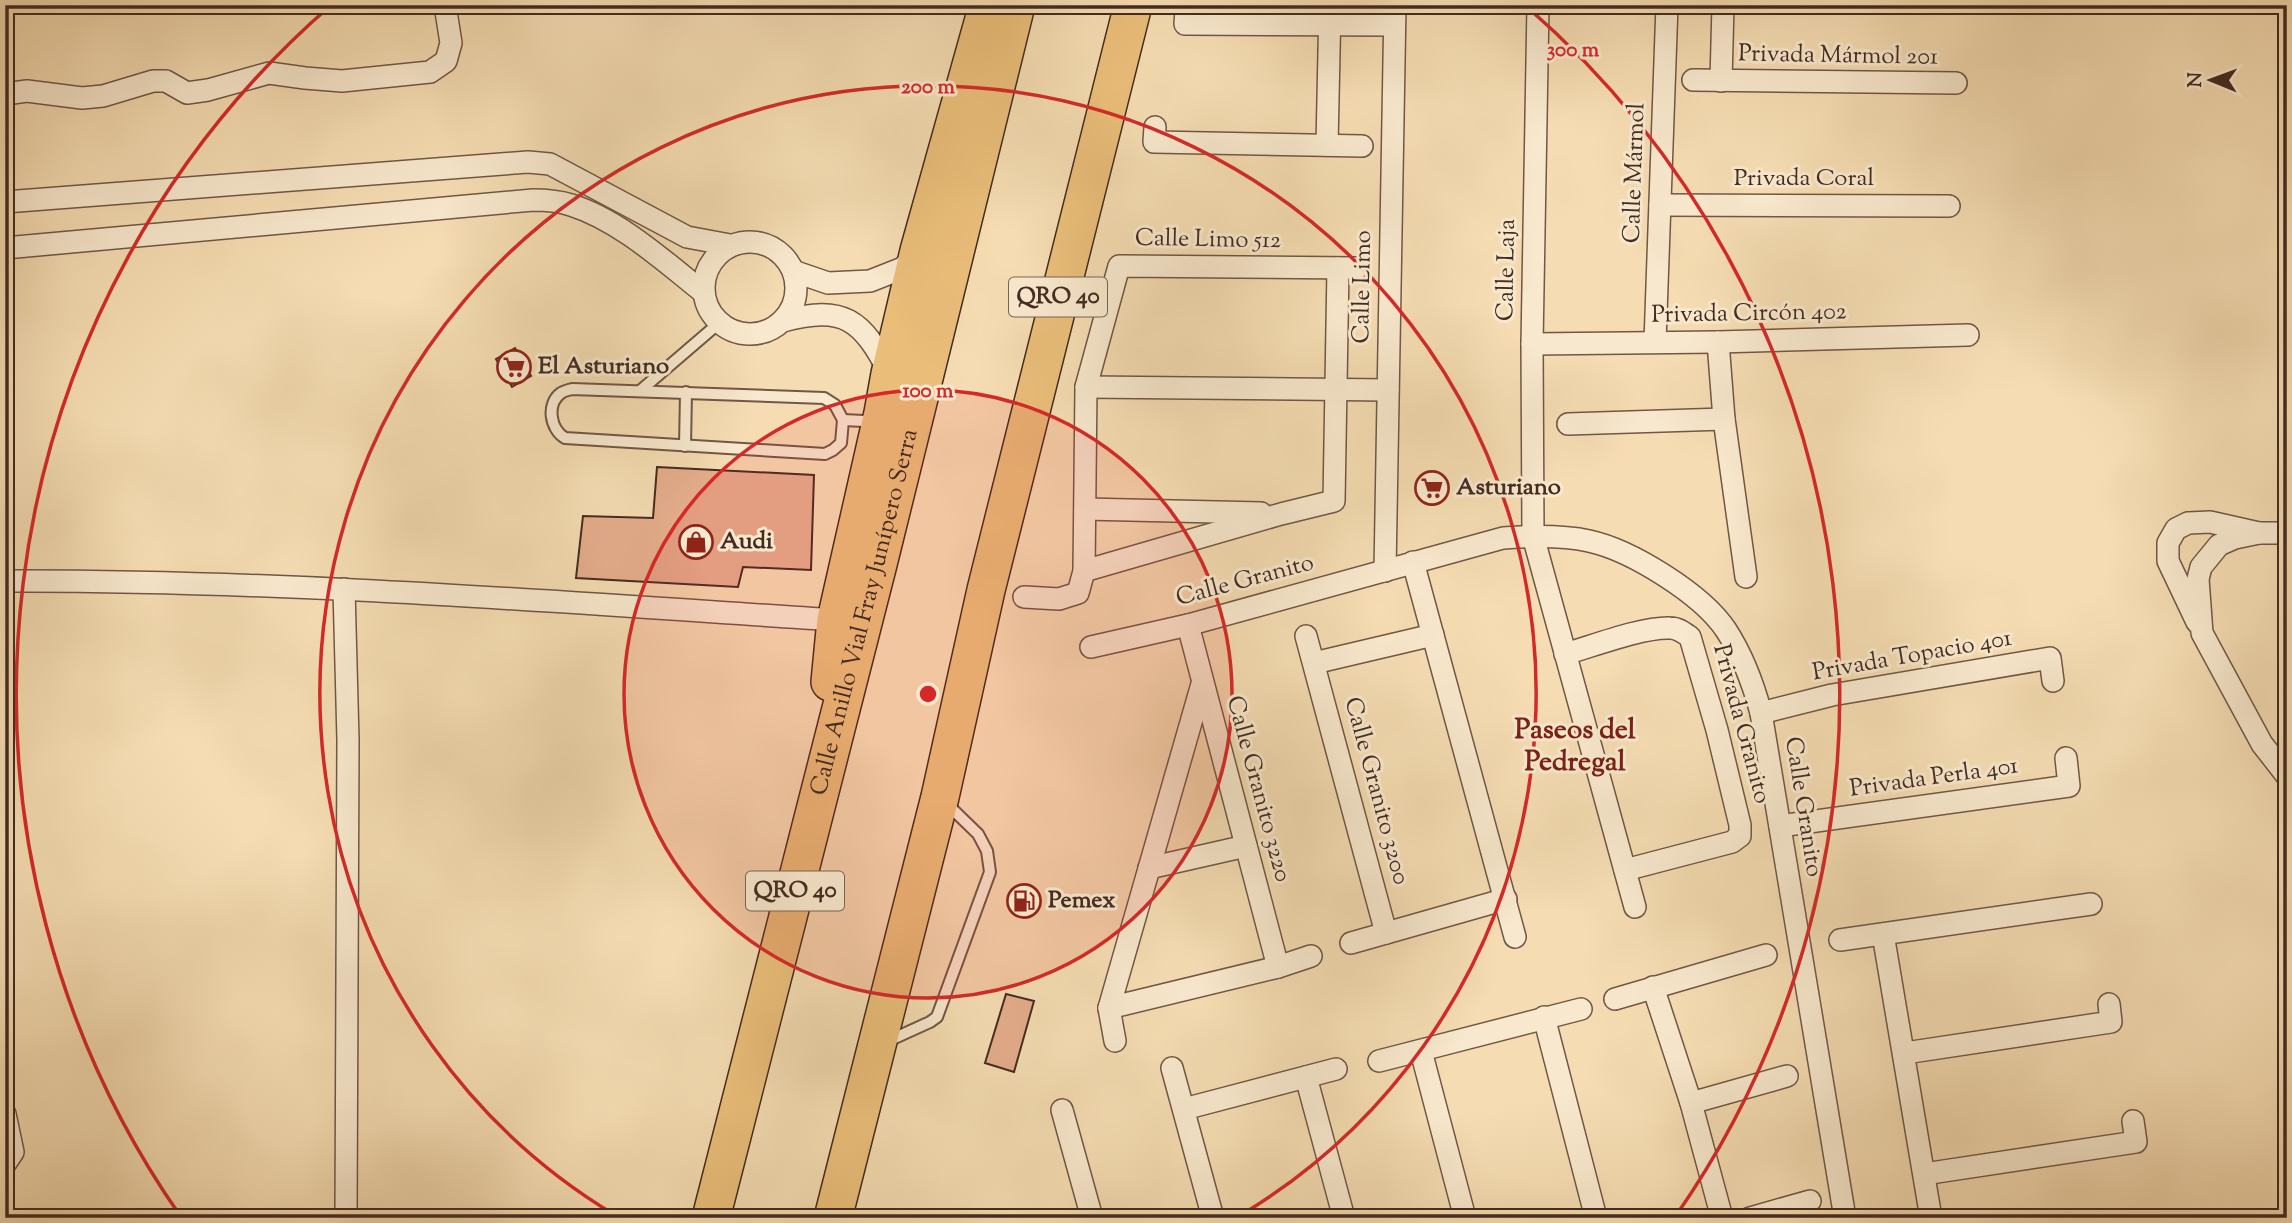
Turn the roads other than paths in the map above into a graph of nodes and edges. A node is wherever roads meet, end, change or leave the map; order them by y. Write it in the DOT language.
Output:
graph roads {
  1 [pos="445,5"];
  2 [pos="988,5"];
  3 [pos="1016,5"];
  4 [pos="1133,5"];
  5 [pos="1538,5"];
  6 [pos="1667,5"];
  7 [pos="1723,5"];
  8 [pos="1186,10"];
  9 [pos="1330,15"];
  10 [pos="1395,15"];
  11 [pos="1693,80"];
  12 [pos="1721,81"];
  13 [pos="1956,83"];
  14 [pos="5,94"];
  15 [pos="1156,127"];
  16 [pos="1327,145"];
  17 [pos="1363,146"];
  18 [pos="5,202"];
  19 [pos="1660,205"];
  20 [pos="1949,206"];
  21 [pos="730,245"];
  22 [pos="5,248"];
  23 [pos="919,251"];
  24 [pos="793,271"];
  25 [pos="704,292"];
  26 [pos="783,321"];
  27 [pos="719,323"];
  28 [pos="1968,335"];
  29 [pos="1655,342"];
  30 [pos="1718,342"];
  31 [pos="1532,344"];
  32 [pos="890,374"];
  33 [pos="1086,387"];
  34 [pos="641,390"];
  35 [pos="1336,390"];
  36 [pos="1388,390"];
  37 [pos="686,392"];
  38 [pos="883,413"];
  39 [pos="1724,419"];
  40 [pos="843,420"];
  41 [pos="1568,424"];
  42 [pos="685,446"];
  43 [pos="856,449"];
  44 [pos="1085,509"];
  45 [pos="1281,514"];
  46 [pos="2259,533"];
  47 [pos="2287,533"];
  48 [pos="1534,536"];
  49 [pos="1413,562"];
  50 [pos="1084,570"];
  51 [pos="1385,571"];
  52 [pos="1746,577"];
  53 [pos="5,581"];
  54 [pos="344,589"];
  55 [pos="1024,597"];
  56 [pos="836,620"];
  57 [pos="1188,625"];
  58 [pos="2202,634"];
  59 [pos="1433,635"];
  60 [pos="1306,636"];
  61 [pos="1091,647"];
  62 [pos="1565,654"];
  63 [pos="1314,663"];
  64 [pos="2053,681"];
  65 [pos="1202,684"];
  66 [pos="1761,713"];
  67 [pos="2066,758"];
  68 [pos="2287,776"];
  69 [pos="940,797"];
  70 [pos="819,800"];
  71 [pos="1780,826"];
  72 [pos="1246,846"];
  73 [pos="1149,868"];
  74 [pos="1625,870"];
  75 [pos="1506,900"];
  76 [pos="2091,904"];
  77 [pos="1635,907"];
  78 [pos="1387,933"];
  79 [pos="1883,934"];
  80 [pos="1515,937"];
  81 [pos="1840,940"];
  82 [pos="1351,943"];
  83 [pos="1766,955"];
  84 [pos="1311,956"];
  85 [pos="1279,967"];
  86 [pos="1653,987"];
  87 [pos="1615,999"];
  88 [pos="2109,1004"];
  89 [pos="1109,1008"];
  90 [pos="1581,1009"];
  91 [pos="1544,1017"];
  92 [pos="1115,1041"];
  93 [pos="877,1046"];
  94 [pos="1421,1051"];
  95 [pos="1905,1054"];
  96 [pos="1379,1061"];
  97 [pos="1172,1068"];
  98 [pos="1336,1069"];
  99 [pos="1787,1076"];
  100 [pos="1306,1077"];
  101 [pos="1691,1103"];
  102 [pos="1184,1109"];
  103 [pos="1062,1110"];
  104 [pos="5,1114"];
  105 [pos="2133,1121"];
  106 [pos="5,1164"];
  107 [pos="1924,1174"];
  108 [pos="1082,1179"];
  109 [pos="1810,1201"];
  110 [pos="345,1218"];
  111 [pos="711,1218"];
  112 [pos="833,1218"];
  113 [pos="1075,1218"];
  114 [pos="1092,1218"];
  115 [pos="1213,1218"];
  116 [pos="1344,1218"];
  117 [pos="1465,1218"];
  118 [pos="1596,1218"];
  119 [pos="1722,1218"];
  120 [pos="1751,1218"];
  121 [pos="1845,1218"];
  122 [pos="1931,1218"];
  1 -- 14 [label="street"];
  2 -- 23 [label="highway"];
  3 -- 70 [label="highway, Calle Anillo Vial Fray Junípero Serra / QRO 40"];
  4 -- 69 [label="highway, QRO 40"];
  5 -- 31 [label="street, Calle Laja"];
  6 -- 19 [label="street, Calle Mármol"];
  7 -- 12 [label="street, Privada Mármol 201"];
  8 -- 9 [label="street"];
  9 -- 10 [label="street"];
  9 -- 16 [label="street"];
  10 -- 36 [label="street, Calle Limo"];
  11 -- 12 [label="street, Privada Mármol 201"];
  12 -- 13 [label="street, Privada Mármol 201"];
  15 -- 16 [label="street"];
  16 -- 17 [label="street"];
  18 -- 21 [label="street"];
  19 -- 20 [label="street, Privada Coral"];
  19 -- 29 [label="street, Calle Mármol"];
  21 -- 24 [label="street"];
  21 -- 25 [label="street"];
  22 -- 25 [label="street"];
  23 -- 24 [label="street"];
  23 -- 32 [label="highway"];
  24 -- 26 [label="street"];
  25 -- 27 [label="street"];
  26 -- 27 [label="street"];
  26 -- 32 [label="street"];
  27 -- 34 [label="lane"];
  28 -- 30 [label="street, Privada Circón 402"];
  29 -- 30 [label="street, Privada Circón 402"];
  29 -- 31 [label="street, Privada Circón 402"];
  30 -- 39 [label="street"];
  31 -- 48 [label="street, Calle Laja"];
  32 -- 38 [label="highway"];
  33 -- 35 [label="street"];
  33 -- 35 [label="street, Calle Limo 512"];
  33 -- 44 [label="street, Calle Limo 512"];
  34 -- 37 [label="lane"];
  34 -- 42 [label="lane"];
  35 -- 36 [label="street"];
  35 -- 45 [label="street, Calle Limo 512"];
  36 -- 51 [label="street, Calle Limo"];
  37 -- 40 [label="lane"];
  37 -- 42 [label="lane"];
  38 -- 40 [label="lane"];
  38 -- 43 [label="highway"];
  39 -- 41 [label="street"];
  39 -- 52 [label="street"];
  40 -- 43 [label="lane"];
  42 -- 43 [label="lane"];
  43 -- 56 [label="highway"];
  44 -- 45 [label="street, Calle Limo 512"];
  44 -- 50 [label="street, Calle Limo 512"];
  45 -- 50 [label="street, Calle Limo 512"];
  46 -- 47 [label="street"];
  46 -- 58 [label="street"];
  46 -- 58 [label="street"];
  48 -- 49 [label="street, Calle Granito"];
  48 -- 62 [label="street"];
  48 -- 66 [label="street, Calle Granito"];
  49 -- 51 [label="street, Calle Granito"];
  49 -- 59 [label="street"];
  50 -- 55 [label="street"];
  51 -- 57 [label="street, Calle Granito"];
  53 -- 54 [label="street"];
  54 -- 56 [label="street"];
  54 -- 110 [label="street"];
  56 -- 70 [label="highway"];
  57 -- 61 [label="street, Calle Granito"];
  57 -- 65 [label="street, Calle Granito 3220"];
  58 -- 68 [label="street"];
  59 -- 63 [label="street"];
  59 -- 75 [label="street"];
  60 -- 63 [label="street, Calle Granito 3200"];
  62 -- 74 [label="street"];
  62 -- 74 [label="street, Privada Granito"];
  63 -- 78 [label="street, Calle Granito 3200"];
  64 -- 66 [label="street, Privada Topacio 401"];
  65 -- 72 [label="street, Calle Granito 3220"];
  65 -- 73 [label="street"];
  66 -- 71 [label="street, Calle Granito"];
  67 -- 71 [label="street, Privada Perla 401"];
  69 -- 93 [label="highway, QRO 40"];
  69 -- 93 [label="lane"];
  70 -- 111 [label="highway, Calle Anillo Vial Fray Junípero Serra / QRO 40"];
  71 -- 121 [label="street, Calle Granito"];
  72 -- 73 [label="street"];
  72 -- 85 [label="street, Calle Granito 3220"];
  73 -- 89 [label="street"];
  74 -- 77 [label="street"];
  75 -- 78 [label="street"];
  75 -- 80 [label="street"];
  76 -- 79 [label="street"];
  78 -- 82 [label="street"];
  79 -- 81 [label="street"];
  79 -- 95 [label="street"];
  83 -- 86 [label="street"];
  84 -- 85 [label="street"];
  85 -- 89 [label="street"];
  86 -- 87 [label="street"];
  86 -- 101 [label="street"];
  88 -- 95 [label="street"];
  89 -- 92 [label="street"];
  90 -- 91 [label="street"];
  91 -- 94 [label="street"];
  91 -- 118 [label="street"];
  93 -- 112 [label="highway, QRO 40"];
  94 -- 96 [label="street"];
  94 -- 117 [label="street"];
  95 -- 107 [label="street"];
  97 -- 102 [label="street"];
  98 -- 100 [label="street"];
  99 -- 101 [label="street"];
  100 -- 102 [label="street"];
  100 -- 116 [label="street"];
  101 -- 119 [label="street"];
  102 -- 115 [label="street"];
  103 -- 108 [label="street"];
  104 -- 106 [label="street"];
  105 -- 107 [label="street"];
  107 -- 122 [label="street"];
  108 -- 113 [label="street"];
  108 -- 114 [label="street"];
  109 -- 120 [label="street"];
}
